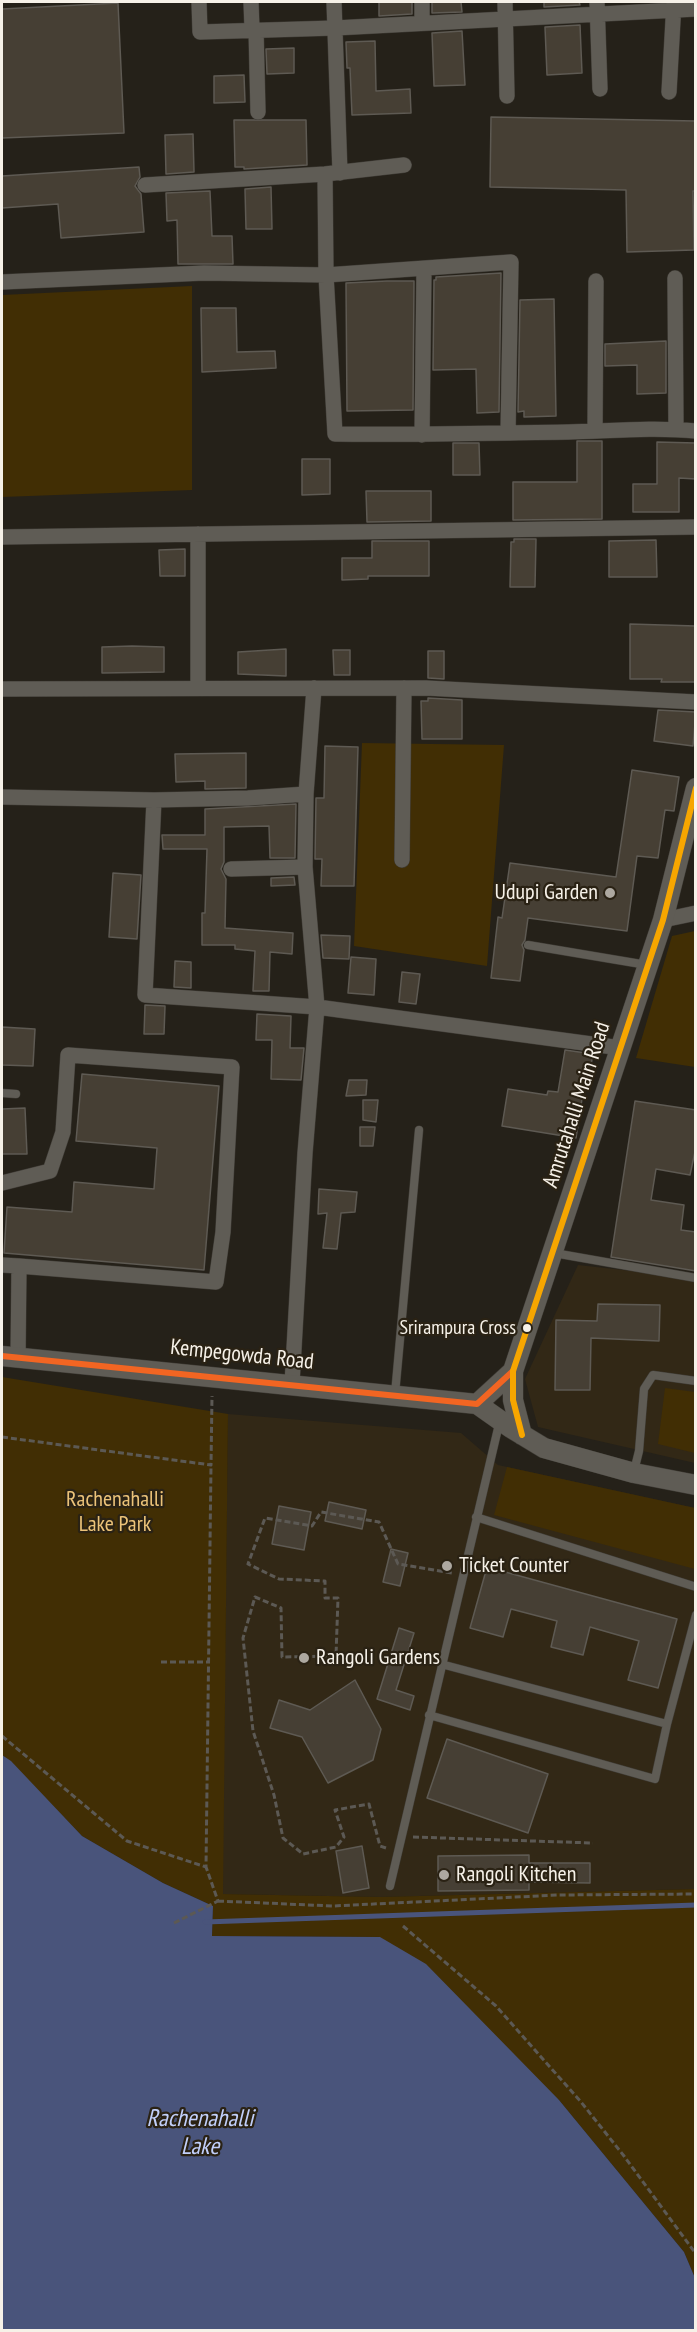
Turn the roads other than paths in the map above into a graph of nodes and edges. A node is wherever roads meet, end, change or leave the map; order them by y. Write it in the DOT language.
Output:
graph roads {
  1 [pos="200,2"];
  2 [pos="251,2"];
  3 [pos="334,2"];
  4 [pos="422,2"];
  5 [pos="505,2"];
  6 [pos="674,5"];
  7 [pos="597,7"];
  8 [pos="696,9"];
  9 [pos="505,18"];
  10 [pos="422,23"];
  11 [pos="335,28"];
  12 [pos="254,29"];
  13 [pos="600,89"];
  14 [pos="669,92"];
  15 [pos="507,96"];
  16 [pos="258,112"];
  17 [pos="404,165"];
  18 [pos="332,173"];
  19 [pos="145,184"];
  20 [pos="424,269"];
  21 [pos="326,275"];
  22 [pos="675,278"];
  23 [pos="596,281"];
  24 [pos="2,282"];
  25 [pos="676,429"];
  26 [pos="595,431"];
  27 [pos="696,431"];
  28 [pos="508,433"];
  29 [pos="422,435"];
  30 [pos="696,527"];
  31 [pos="198,534"];
  32 [pos="2,537"];
  33 [pos="2,688"];
  34 [pos="198,688"];
  35 [pos="314,688"];
  36 [pos="404,688"];
  37 [pos="696,702"];
  38 [pos="696,788"];
  39 [pos="306,794"];
  40 [pos="2,797"];
  41 [pos="154,800"];
  42 [pos="402,860"];
  43 [pos="305,867"];
  44 [pos="231,869"];
  45 [pos="696,913"];
  46 [pos="663,920"];
  47 [pos="528,945"];
  48 [pos="648,966"];
  49 [pos="316,1007"];
  50 [pos="621,1048"];
  51 [pos="2,1093"];
  52 [pos="16,1094"];
  53 [pos="419,1130"];
  54 [pos="2,1184"];
  55 [pos="553,1252"];
  56 [pos="2,1265"];
  57 [pos="19,1266"];
  58 [pos="696,1278"];
  59 [pos="10,1357"];
  60 [pos="513,1371"];
  61 [pos="696,1381"];
  62 [pos="292,1384"];
  63 [pos="395,1395"];
  64 [pos="477,1404"];
  65 [pos="500,1420"];
  66 [pos="522,1435"];
  67 [pos="634,1473"];
  68 [pos="696,1485"];
  69 [pos="476,1517"];
  70 [pos="696,1587"];
  71 [pos="696,1615"];
  72 [pos="441,1664"];
  73 [pos="429,1715"];
  74 [pos="667,1724"];
  75 [pos="390,1886"];
  1 -- 12 [label="street"];
  2 -- 12 [label="street"];
  3 -- 11 [label="street"];
  4 -- 10 [label="street"];
  5 -- 9 [label="street"];
  6 -- 7 [label="street"];
  6 -- 8 [label="street"];
  6 -- 14 [label="street"];
  7 -- 9 [label="street"];
  7 -- 13 [label="street"];
  9 -- 10 [label="street"];
  9 -- 15 [label="street"];
  10 -- 11 [label="street"];
  11 -- 12 [label="street"];
  11 -- 18 [label="street"];
  12 -- 16 [label="street"];
  17 -- 18 [label="street"];
  18 -- 19 [label="street"];
  18 -- 21 [label="street"];
  20 -- 21 [label="street"];
  20 -- 28 [label="street"];
  20 -- 29 [label="street"];
  21 -- 24 [label="street"];
  21 -- 29 [label="street"];
  22 -- 25 [label="street"];
  23 -- 26 [label="street"];
  25 -- 26 [label="street"];
  25 -- 27 [label="street"];
  26 -- 28 [label="street"];
  28 -- 29 [label="street"];
  30 -- 31 [label="street"];
  31 -- 32 [label="street"];
  31 -- 34 [label="street"];
  33 -- 34 [label="street"];
  34 -- 35 [label="street"];
  35 -- 36 [label="street"];
  35 -- 39 [label="street"];
  36 -- 37 [label="street"];
  36 -- 42 [label="street"];
  38 -- 46 [label="street, Amrutahalli Main Road"];
  39 -- 41 [label="street"];
  39 -- 43 [label="street"];
  40 -- 41 [label="street"];
  41 -- 49 [label="street"];
  43 -- 44 [label="street"];
  43 -- 49 [label="street"];
  45 -- 46 [label="street"];
  46 -- 48 [label="street, Amrutahalli Main Road"];
  47 -- 48 [label="lane"];
  48 -- 50 [label="street, Amrutahalli Main Road"];
  49 -- 50 [label="street"];
  49 -- 62 [label="street"];
  50 -- 55 [label="street, Amrutahalli Main Road"];
  51 -- 52 [label="lane"];
  53 -- 63 [label="lane"];
  54 -- 57 [label="street"];
  55 -- 58 [label="lane"];
  55 -- 60 [label="street, Amrutahalli Main Road"];
  56 -- 57 [label="street"];
  57 -- 59 [label="street"];
  59 -- 62 [label="street, Kempegowda Road"];
  60 -- 64 [label="street"];
  60 -- 66 [label="street, Amrutahalli Main Road"];
  61 -- 67 [label="lane"];
  62 -- 63 [label="street, Kempegowda Road"];
  63 -- 64 [label="street, Kempegowda Road"];
  64 -- 65 [label="street, Kempegowda Road"];
  65 -- 66 [label="street, Kempegowda Road"];
  65 -- 69 [label="lane"];
  66 -- 67 [label="street, Kempegowda Road"];
  67 -- 68 [label="street, Kempegowda Road"];
  69 -- 70 [label="lane"];
  69 -- 72 [label="lane"];
  71 -- 74 [label="lane"];
  72 -- 73 [label="lane"];
  72 -- 74 [label="lane"];
  73 -- 74 [label="lane"];
  73 -- 75 [label="lane"];
}
